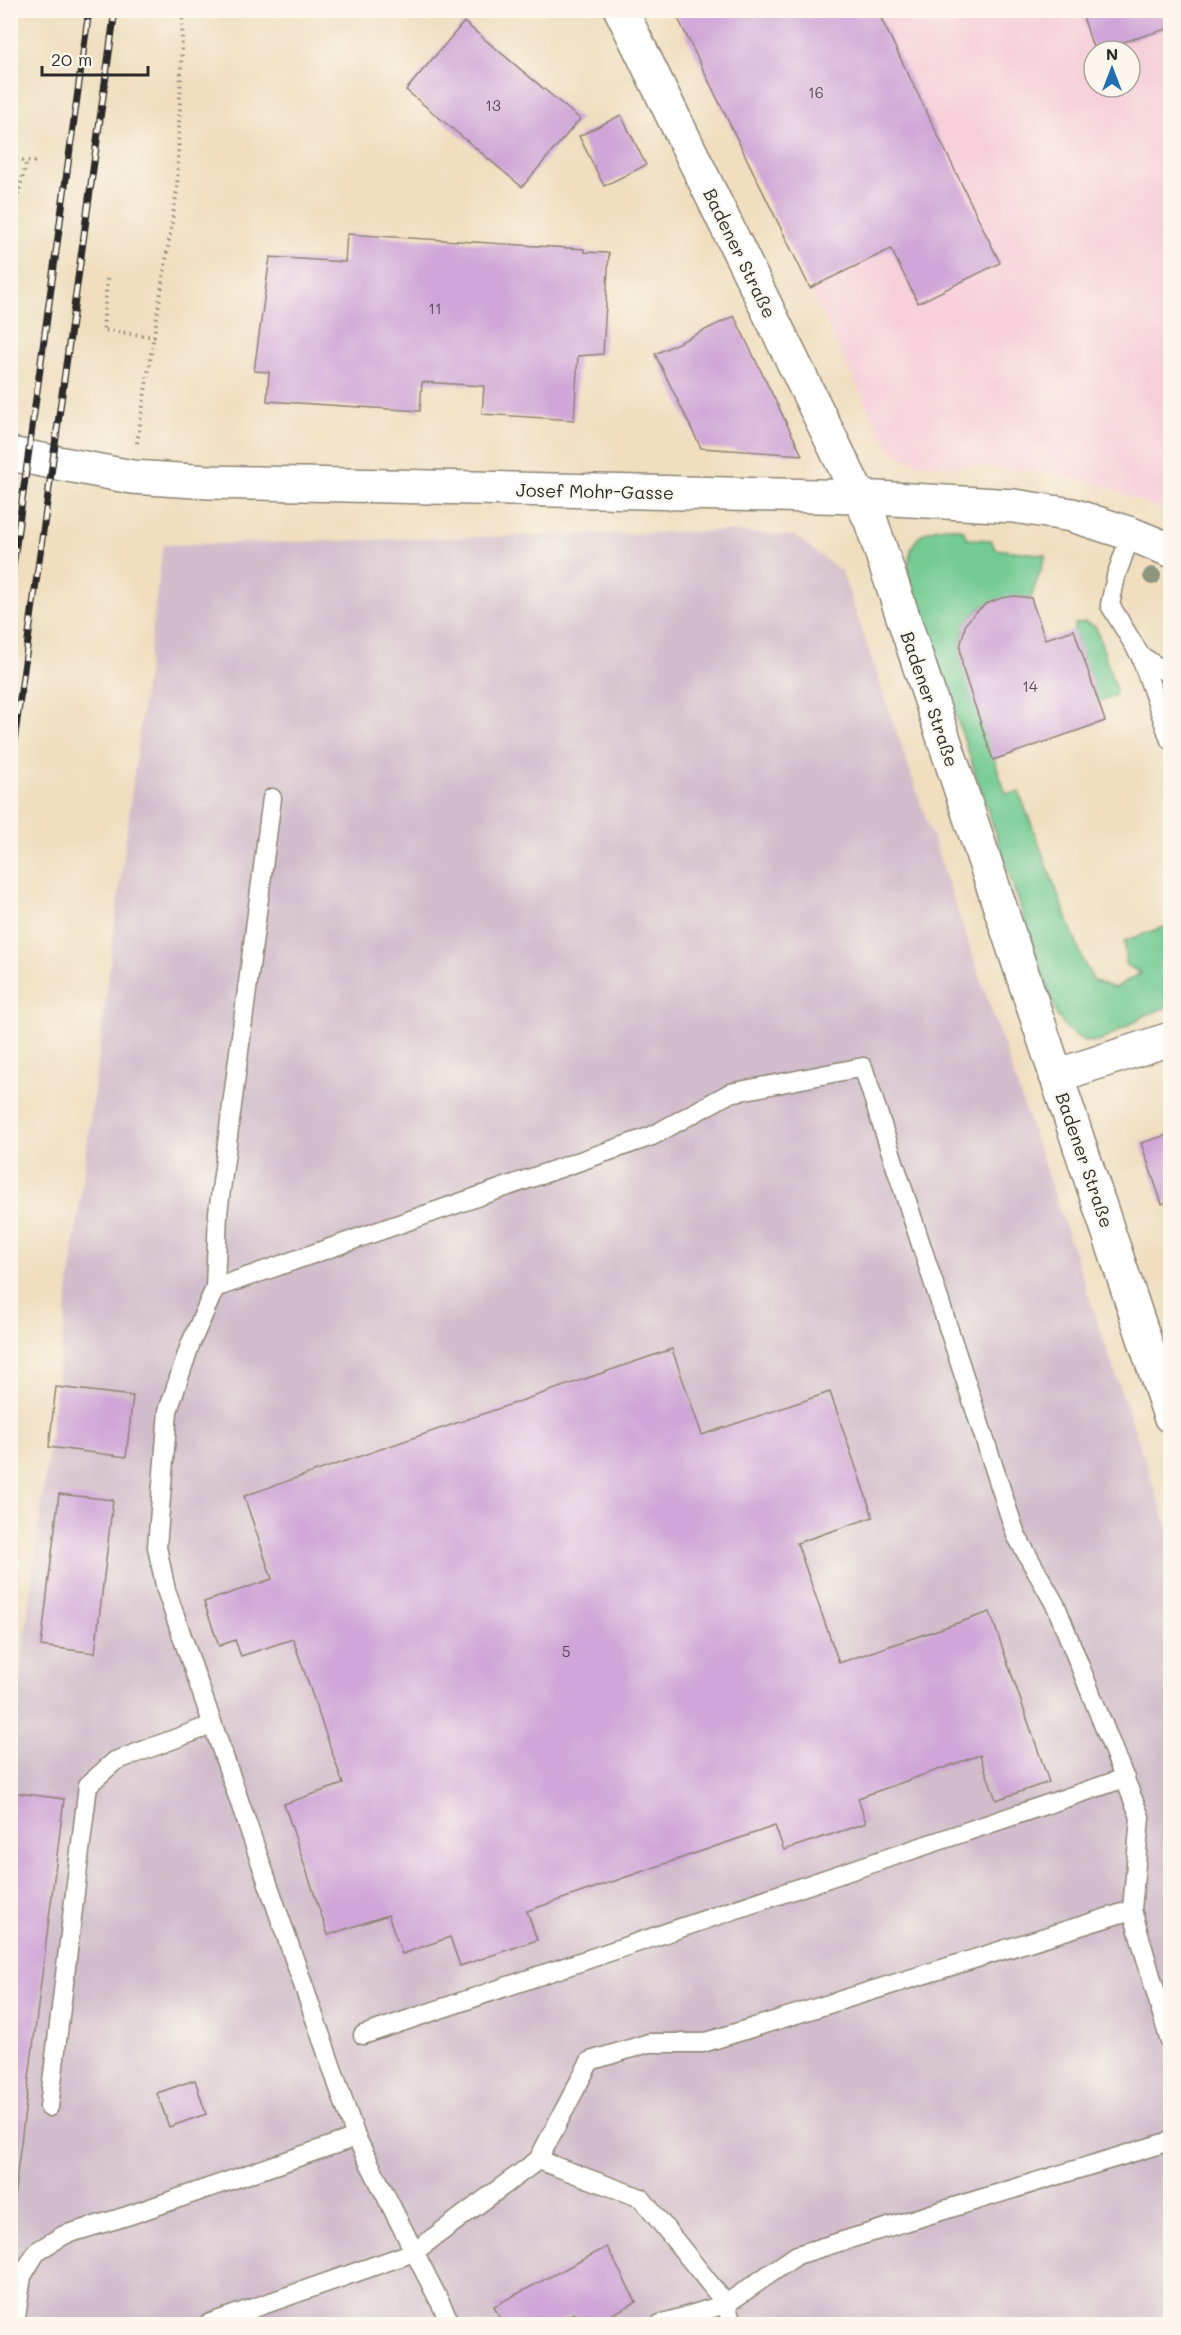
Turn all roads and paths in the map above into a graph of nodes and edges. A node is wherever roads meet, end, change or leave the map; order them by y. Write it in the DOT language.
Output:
graph roads {
  1 [pos="183,10"];
  2 [pos="621,10"];
  3 [pos="10,159"];
  4 [pos="27,161"];
  5 [pos="39,162"];
  6 [pos="10,224"];
  7 [pos="107,279"];
  8 [pos="155,337"];
  9 [pos="12,453"];
  10 [pos="132,477"];
  11 [pos="859,497"];
  12 [pos="1131,534"];
  13 [pos="1170,550"];
  14 [pos="1140,655"];
  15 [pos="1170,675"];
  16 [pos="1170,740"];
  17 [pos="272,798"];
  18 [pos="1170,1039"];
  19 [pos="1056,1076"];
  20 [pos="215,1288"];
  21 [pos="1170,1416"];
  22 [pos="213,1725"];
  23 [pos="1125,1778"];
  24 [pos="1132,1910"];
  25 [pos="363,2035"];
  26 [pos="1170,2042"];
  27 [pos="49,2107"];
  28 [pos="356,2137"];
  29 [pos="1170,2141"];
  30 [pos="538,2160"];
  31 [pos="414,2252"];
  32 [pos="726,2304"];
  33 [pos="15,2325"];
  34 [pos="208,2325"];
  35 [pos="451,2325"];
  36 [pos="660,2325"];
  37 [pos="732,2325"];
  1 -- 8 [label="path"];
  2 -- 11 [label="street, Badener Straße"];
  3 -- 4 [label="path"];
  4 -- 5 [label="path"];
  4 -- 6 [label="path"];
  7 -- 8 [label="path"];
  8 -- 10 [label="path"];
  9 -- 10 [label="street, Josef Mohr-Gasse"];
  10 -- 11 [label="street, Josef Mohr-Gasse"];
  11 -- 12 [label="street, Josef Mohr-Gasse"];
  11 -- 19 [label="street, Badener Straße"];
  12 -- 13 [label="street, Josef Mohr-Gasse"];
  12 -- 14 [label="lane"];
  14 -- 15 [label="lane"];
  14 -- 16 [label="lane"];
  17 -- 20 [label="lane"];
  18 -- 19 [label="street"];
  19 -- 21 [label="street, Badener Straße"];
  20 -- 22 [label="lane"];
  20 -- 23 [label="lane"];
  22 -- 27 [label="lane"];
  22 -- 28 [label="lane"];
  23 -- 24 [label="lane"];
  23 -- 25 [label="lane"];
  24 -- 26 [label="lane"];
  24 -- 30 [label="lane"];
  28 -- 31 [label="lane"];
  28 -- 33 [label="lane"];
  29 -- 32 [label="lane"];
  30 -- 31 [label="lane"];
  30 -- 32 [label="lane"];
  31 -- 34 [label="lane"];
  31 -- 35 [label="lane"];
  32 -- 36 [label="lane"];
  32 -- 37 [label="lane"];
}
